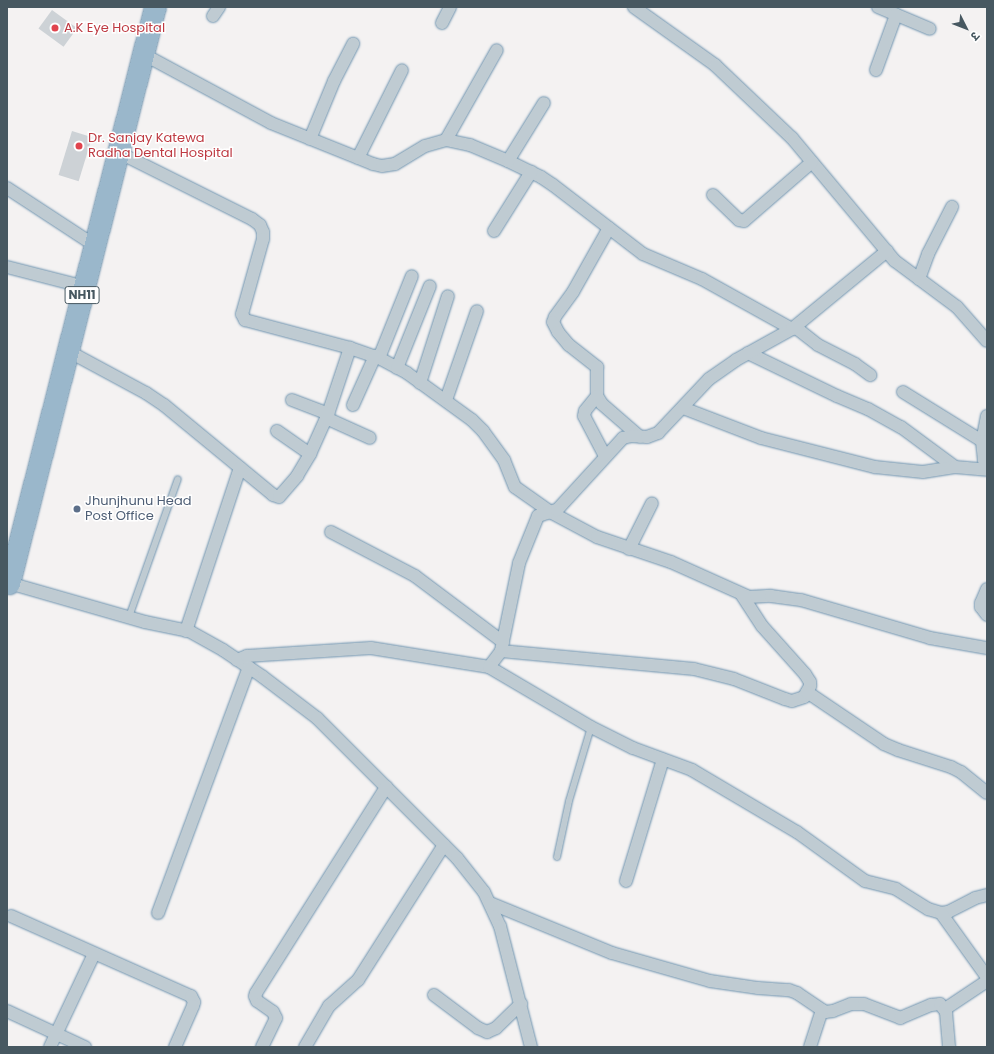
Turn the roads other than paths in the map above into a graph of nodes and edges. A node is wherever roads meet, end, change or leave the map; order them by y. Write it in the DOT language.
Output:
graph roads {
  1 [pos="143,7"];
  2 [pos="155,7"];
  3 [pos="450,7"];
  4 [pos="634,7"];
  5 [pos="878,7"];
  6 [pos="896,15"];
  7 [pos="442,23"];
  8 [pos="930,29"];
  9 [pos="353,44"];
  10 [pos="497,50"];
  11 [pos="143,54"];
  12 [pos="402,70"];
  13 [pos="876,70"];
  14 [pos="544,103"];
  15 [pos="310,139"];
  16 [pos="446,140"];
  17 [pos="118,152"];
  18 [pos="358,158"];
  19 [pos="508,161"];
  20 [pos="812,162"];
  21 [pos="531,172"];
  22 [pos="7,188"];
  23 [pos="713,195"];
  24 [pos="952,207"];
  25 [pos="609,228"];
  26 [pos="494,231"];
  27 [pos="89,242"];
  28 [pos="887,251"];
  29 [pos="7,267"];
  30 [pos="412,276"];
  31 [pos="919,279"];
  32 [pos="73,284"];
  33 [pos="430,286"];
  34 [pos="448,296"];
  35 [pos="477,312"];
  36 [pos="794,328"];
  37 [pos="987,341"];
  38 [pos="350,348"];
  39 [pos="68,351"];
  40 [pos="748,353"];
  41 [pos="377,357"];
  42 [pos="398,368"];
  43 [pos="870,375"];
  44 [pos="420,382"];
  45 [pos="903,392"];
  46 [pos="597,396"];
  47 [pos="292,400"];
  48 [pos="446,400"];
  49 [pos="353,405"];
  50 [pos="683,408"];
  51 [pos="327,416"];
  52 [pos="987,416"];
  53 [pos="277,431"];
  54 [pos="640,437"];
  55 [pos="370,438"];
  56 [pos="982,441"];
  57 [pos="310,454"];
  58 [pos="606,456"];
  59 [pos="987,464"];
  60 [pos="955,467"];
  61 [pos="240,468"];
  62 [pos="987,470"];
  63 [pos="178,479"];
  64 [pos="652,503"];
  65 [pos="552,513"];
  66 [pos="331,532"];
  67 [pos="7,547"];
  68 [pos="629,549"];
  69 [pos="8,583"];
  70 [pos="987,589"];
  71 [pos="741,594"];
  72 [pos="987,615"];
  73 [pos="129,617"];
  74 [pos="186,631"];
  75 [pos="502,646"];
  76 [pos="987,648"];
  77 [pos="237,660"];
  78 [pos="489,666"];
  79 [pos="249,667"];
  80 [pos="807,692"];
  81 [pos="591,727"];
  82 [pos="663,759"];
  83 [pos="386,787"];
  84 [pos="987,793"];
  85 [pos="444,845"];
  86 [pos="557,856"];
  87 [pos="626,881"];
  88 [pos="987,895"];
  89 [pos="490,903"];
  90 [pos="158,913"];
  91 [pos="941,913"];
  92 [pos="11,916"];
  93 [pos="94,954"];
  94 [pos="987,977"];
  95 [pos="987,981"];
  96 [pos="434,995"];
  97 [pos="521,1004"];
  98 [pos="945,1009"];
  99 [pos="822,1010"];
  100 [pos="7,1011"];
  101 [pos="56,1034"];
  102 [pos="50,1047"];
  103 [pos="84,1047"];
  104 [pos="175,1047"];
  105 [pos="262,1047"];
  106 [pos="305,1047"];
  107 [pos="531,1047"];
  108 [pos="810,1047"];
  109 [pos="949,1047"];
  1 -- 27 [label="highway, NH11"];
  2 -- 11 [label="highway, NH11"];
  3 -- 7 [label="street"];
  4 -- 20 [label="street"];
  5 -- 6 [label="street"];
  6 -- 8 [label="street"];
  6 -- 13 [label="street"];
  9 -- 15 [label="street"];
  10 -- 16 [label="street"];
  11 -- 15 [label="street"];
  11 -- 17 [label="highway, NH11"];
  12 -- 18 [label="street"];
  14 -- 19 [label="street"];
  15 -- 18 [label="street"];
  16 -- 18 [label="street"];
  16 -- 19 [label="street"];
  17 -- 27 [label="highway, NH11"];
  17 -- 38 [label="street"];
  19 -- 21 [label="street"];
  20 -- 23 [label="street"];
  20 -- 28 [label="street"];
  21 -- 25 [label="street"];
  21 -- 26 [label="street"];
  22 -- 27 [label="street"];
  24 -- 31 [label="street"];
  25 -- 36 [label="street"];
  25 -- 46 [label="street"];
  27 -- 32 [label="highway, NH11"];
  27 -- 39 [label="highway, NH11"];
  28 -- 31 [label="street"];
  28 -- 36 [label="street"];
  29 -- 32 [label="street"];
  30 -- 41 [label="street"];
  31 -- 37 [label="street"];
  32 -- 67 [label="highway, NH11"];
  33 -- 42 [label="street"];
  34 -- 44 [label="street"];
  35 -- 48 [label="street"];
  36 -- 40 [label="street"];
  36 -- 43 [label="street"];
  38 -- 41 [label="street"];
  38 -- 51 [label="street"];
  39 -- 61 [label="street"];
  39 -- 69 [label="highway, NH11"];
  40 -- 50 [label="street"];
  40 -- 60 [label="street"];
  41 -- 42 [label="street"];
  41 -- 49 [label="street"];
  42 -- 44 [label="street"];
  44 -- 48 [label="street"];
  45 -- 56 [label="street"];
  46 -- 54 [label="street"];
  46 -- 58 [label="street"];
  47 -- 51 [label="street"];
  48 -- 65 [label="street"];
  50 -- 54 [label="street"];
  50 -- 60 [label="street"];
  51 -- 55 [label="street"];
  51 -- 57 [label="street"];
  52 -- 56 [label="street"];
  53 -- 57 [label="street"];
  54 -- 58 [label="street"];
  56 -- 59 [label="street"];
  57 -- 61 [label="street"];
  58 -- 65 [label="street"];
  60 -- 62 [label="street"];
  61 -- 74 [label="street"];
  63 -- 73 [label="lane"];
  64 -- 68 [label="street"];
  65 -- 68 [label="street"];
  65 -- 75 [label="street"];
  66 -- 75 [label="street"];
  68 -- 71 [label="street"];
  69 -- 73 [label="street"];
  70 -- 72 [label="street"];
  71 -- 76 [label="street"];
  71 -- 80 [label="street"];
  73 -- 74 [label="street"];
  74 -- 77 [label="street"];
  75 -- 78 [label="street"];
  75 -- 80 [label="street"];
  77 -- 78 [label="street"];
  77 -- 79 [label="street"];
  78 -- 81 [label="street"];
  79 -- 83 [label="street"];
  79 -- 90 [label="street"];
  80 -- 84 [label="street"];
  81 -- 82 [label="street"];
  81 -- 86 [label="lane"];
  82 -- 87 [label="street"];
  82 -- 91 [label="street"];
  83 -- 85 [label="street"];
  83 -- 105 [label="street"];
  85 -- 89 [label="street"];
  85 -- 106 [label="street"];
  88 -- 91 [label="street"];
  89 -- 97 [label="street"];
  89 -- 99 [label="street"];
  91 -- 94 [label="street"];
  92 -- 93 [label="street"];
  93 -- 101 [label="street"];
  93 -- 104 [label="street"];
  95 -- 98 [label="street"];
  96 -- 97 [label="street"];
  97 -- 107 [label="street"];
  98 -- 99 [label="street"];
  98 -- 109 [label="street"];
  99 -- 108 [label="street"];
  100 -- 101 [label="street"];
  101 -- 102 [label="street"];
  101 -- 103 [label="street"];
}
